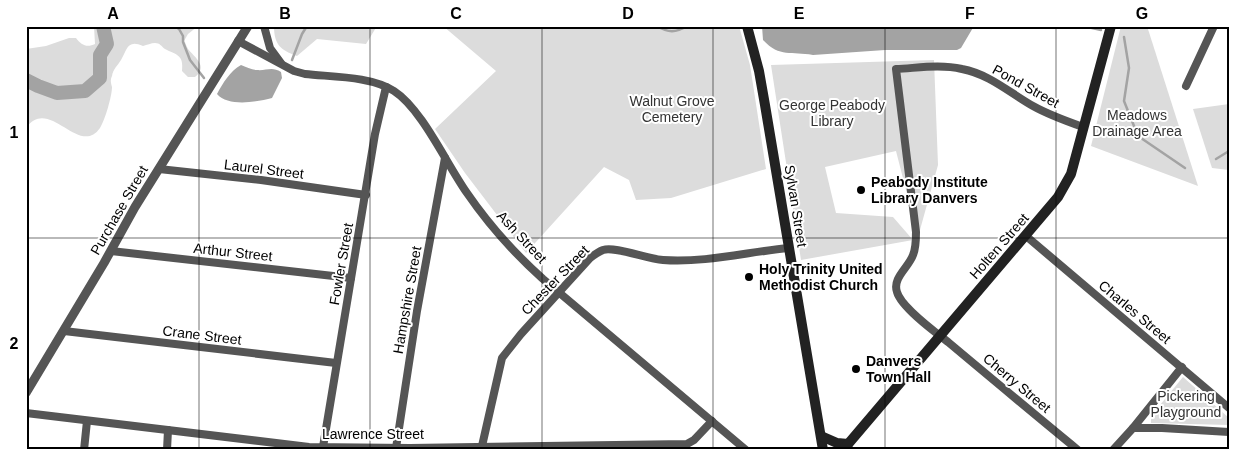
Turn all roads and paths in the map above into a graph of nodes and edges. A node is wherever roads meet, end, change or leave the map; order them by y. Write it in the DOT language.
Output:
graph roads {
  1 [pos="248,26"];
  2 [pos="264,26"];
  3 [pos="747,26"];
  4 [pos="1111,26"];
  5 [pos="1214,26"];
  6 [pos="238,42"];
  7 [pos="285,66"];
  8 [pos="896,69"];
  9 [pos="1186,86"];
  10 [pos="386,87"];
  11 [pos="1083,127"];
  12 [pos="445,158"];
  13 [pos="159,170"];
  14 [pos="366,195"];
  15 [pos="1026,236"];
  16 [pos="789,248"];
  17 [pos="111,251"];
  18 [pos="352,278"];
  19 [pos="559,293"];
  20 [pos="64,331"];
  21 [pos="940,336"];
  22 [pos="336,363"];
  23 [pos="1182,367"];
  24 [pos="26,393"];
  25 [pos="1229,408"];
  26 [pos="26,413"];
  27 [pos="87,421"];
  28 [pos="712,421"];
  29 [pos="1133,428"];
  30 [pos="168,430"];
  31 [pos="1229,432"];
  32 [pos="821,436"];
  33 [pos="482,446"];
  34 [pos="323,447"];
  35 [pos="846,447"];
  36 [pos="396,448"];
  37 [pos="84,450"];
  38 [pos="167,450"];
  39 [pos="746,450"];
  40 [pos="823,450"];
  41 [pos="1078,450"];
  42 [pos="1113,450"];
  1 -- 6 [label="street"];
  2 -- 7 [label="street"];
  3 -- 16 [label="main road, Sylvan Street"];
  4 -- 11 [label="main road, Holten Street"];
  5 -- 9 [label="street"];
  6 -- 7 [label="street, Ash Street"];
  6 -- 13 [label="street, Purchase Street"];
  7 -- 10 [label="street, Ash Street"];
  8 -- 11 [label="street, Pond Street"];
  8 -- 21 [label="street, Cherry Street"];
  10 -- 12 [label="street, Ash Street"];
  10 -- 14 [label="street, Fowler Street"];
  11 -- 15 [label="main road, Holten Street"];
  12 -- 19 [label="street, Ash Street"];
  12 -- 36 [label="street, Hampshire Street"];
  13 -- 14 [label="street, Laurel Street"];
  13 -- 17 [label="street, Purchase Street"];
  14 -- 18 [label="street, Fowler Street"];
  15 -- 21 [label="main road, Holten Street"];
  15 -- 23 [label="street, Charles Street"];
  16 -- 19 [label="street, Chester Street"];
  16 -- 32 [label="main road, Sylvan Street"];
  17 -- 18 [label="street, Arthur Street"];
  17 -- 20 [label="street, Purchase Street"];
  18 -- 22 [label="street, Fowler Street"];
  19 -- 28 [label="street, Ash Street"];
  19 -- 33 [label="street, Chester Street"];
  20 -- 22 [label="street, Crane Street"];
  20 -- 24 [label="street, Purchase Street"];
  21 -- 35 [label="main road, Holten Street"];
  21 -- 41 [label="street, Cherry Street"];
  22 -- 34 [label="street, Fowler Street"];
  23 -- 25 [label="street, Charles Street"];
  23 -- 29 [label="street"];
  26 -- 27 [label="street, Lawrence Street"];
  27 -- 30 [label="street, Lawrence Street"];
  27 -- 37 [label="street"];
  28 -- 33 [label="street, Lawrence Street"];
  28 -- 39 [label="street, Ash Street"];
  29 -- 31 [label="street"];
  29 -- 42 [label="street"];
  30 -- 34 [label="street, Lawrence Street"];
  30 -- 38 [label="street"];
  32 -- 35 [label="main road"];
  32 -- 40 [label="main road, Sylvan Street"];
  33 -- 36 [label="street, Lawrence Street"];
  34 -- 36 [label="street, Lawrence Street"];
}
